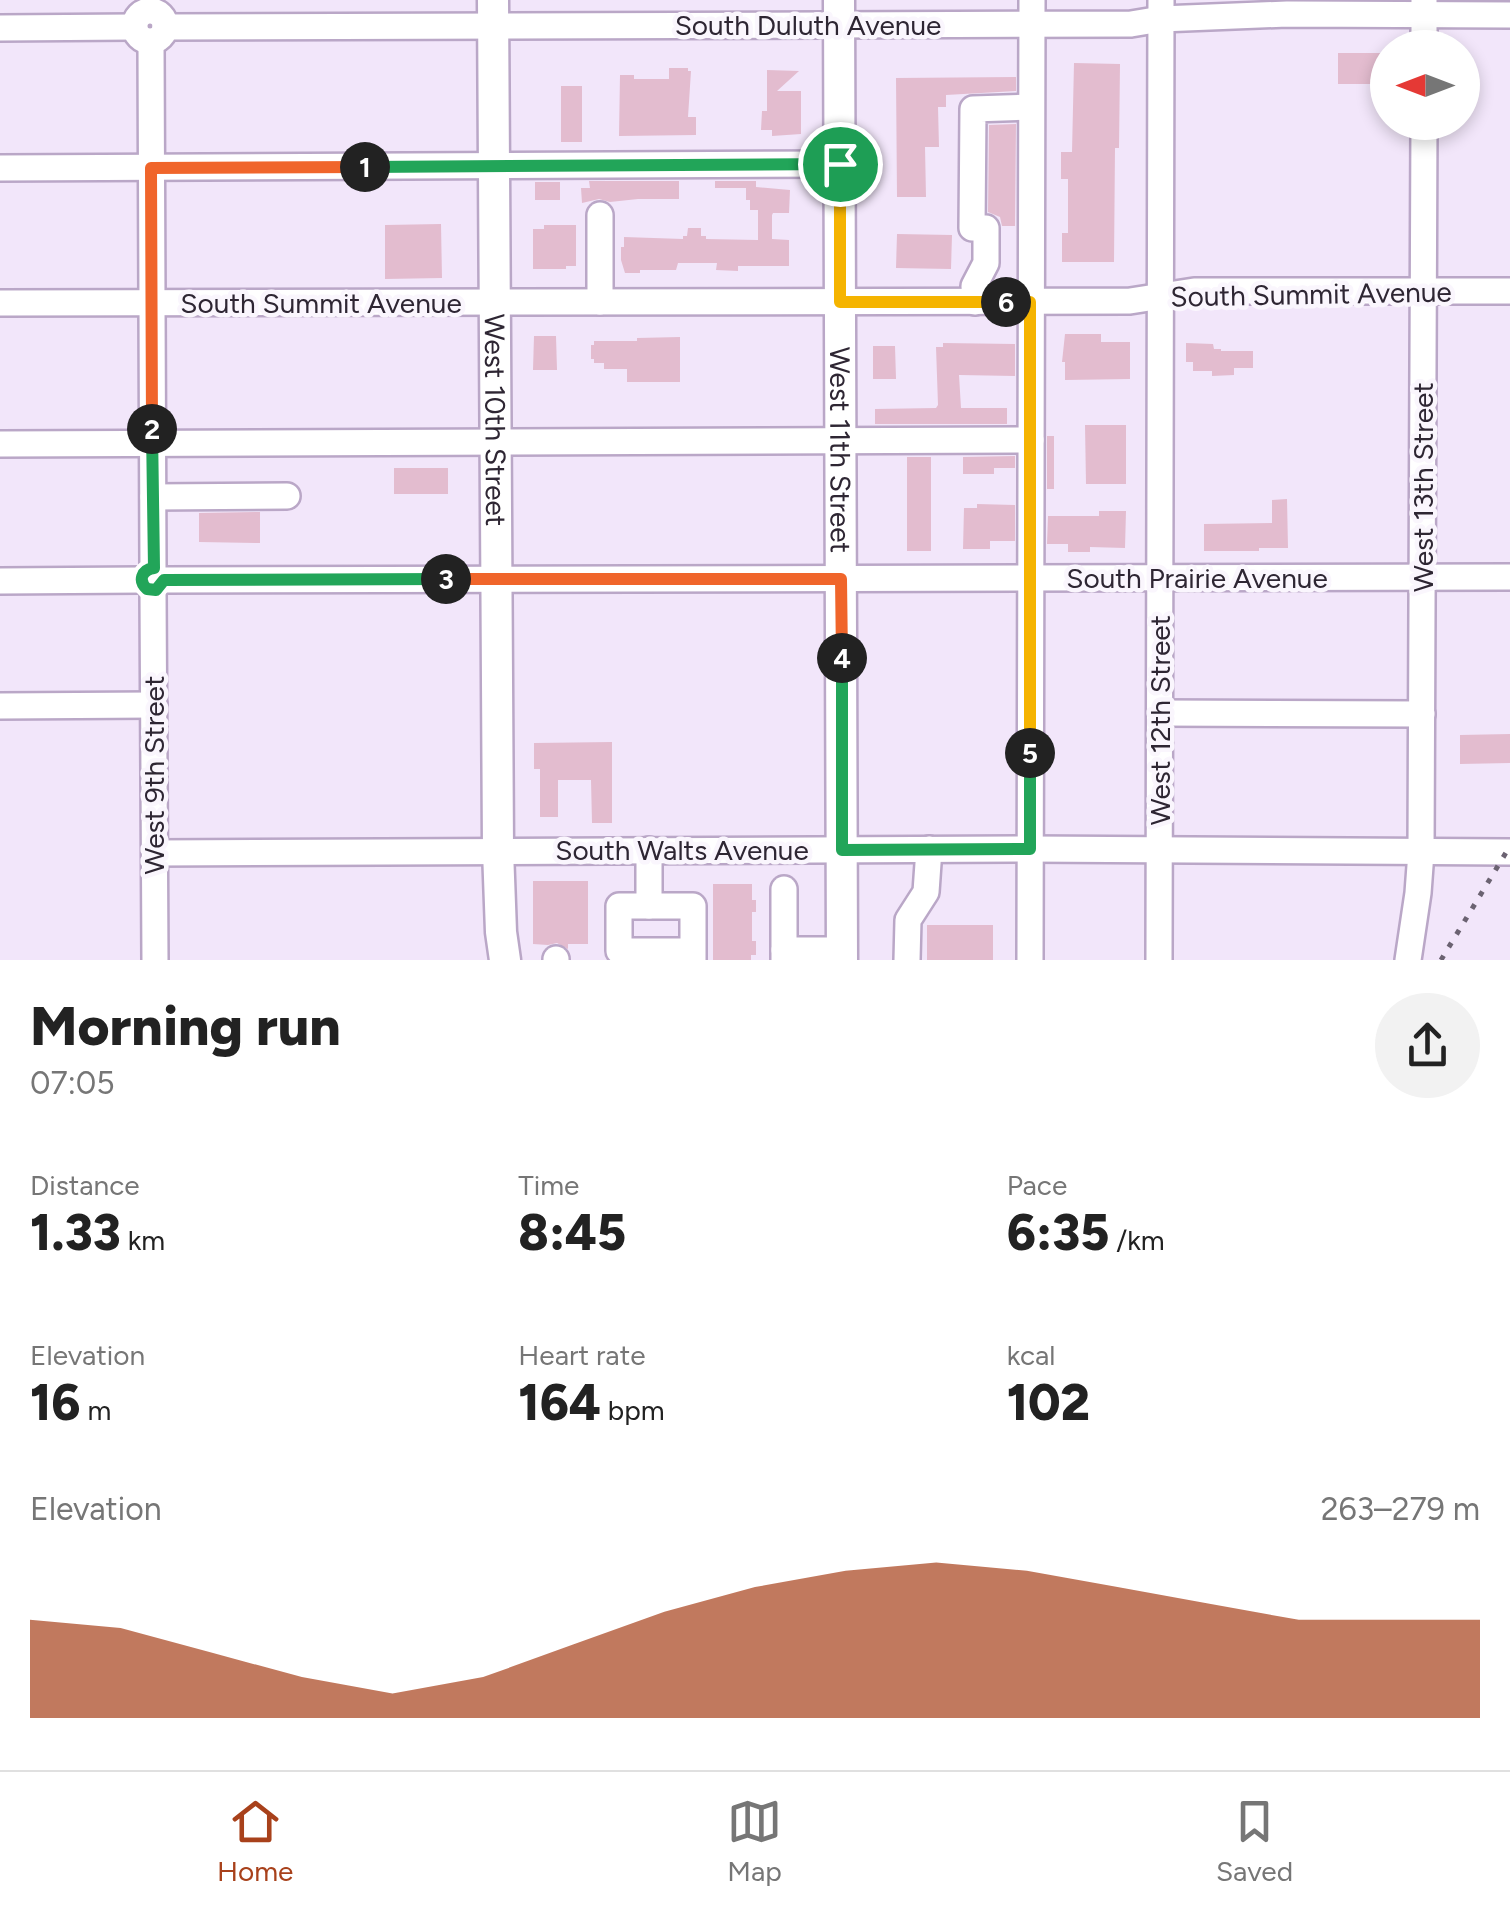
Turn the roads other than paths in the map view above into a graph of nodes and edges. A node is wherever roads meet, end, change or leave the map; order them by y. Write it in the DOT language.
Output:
graph roads {
  1 [pos="1287,7"];
  2 [pos="1369,7"];
  3 [pos="1424,8"];
  4 [pos="1161,9"];
  5 [pos="967,12"];
  6 [pos="1032,12"];
  7 [pos="493,13"];
  8 [pos="839,13"];
  9 [pos="1510,15"];
  10 [pos="150,21"];
  11 [pos="0,28"];
  12 [pos="1031,107"];
  13 [pos="1424,140"];
  14 [pos="840,164"];
  15 [pos="494,166"];
  16 [pos="0,168"];
  17 [pos="151,168"];
  18 [pos="600,215"];
  19 [pos="1424,291"];
  20 [pos="1510,291"];
  21 [pos="1160,296"];
  22 [pos="495,302"];
  23 [pos="600,302"];
  24 [pos="840,302"];
  25 [pos="974,302"];
  26 [pos="1030,302"];
  27 [pos="0,303"];
  28 [pos="152,304"];
  29 [pos="1031,440"];
  30 [pos="496,442"];
  31 [pos="840,442"];
  32 [pos="0,444"];
  33 [pos="152,444"];
  34 [pos="153,496"];
  35 [pos="287,496"];
  36 [pos="1423,577"];
  37 [pos="1510,577"];
  38 [pos="1030,578"];
  39 [pos="1161,578"];
  40 [pos="496,579"];
  41 [pos="841,579"];
  42 [pos="153,580"];
  43 [pos="0,581"];
  44 [pos="154,705"];
  45 [pos="0,706"];
  46 [pos="1160,713"];
  47 [pos="1422,714"];
  48 [pos="929,849"];
  49 [pos="1030,849"];
  50 [pos="498,850"];
  51 [pos="649,850"];
  52 [pos="842,850"];
  53 [pos="1160,850"];
  54 [pos="1420,852"];
  55 [pos="1510,852"];
  56 [pos="155,853"];
  57 [pos="784,889"];
  58 [pos="649,906"];
  59 [pos="694,955"];
  60 [pos="784,955"];
  61 [pos="842,955"];
  62 [pos="619,956"];
  63 [pos="155,960"];
  64 [pos="490,960"];
  65 [pos="506,960"];
  66 [pos="907,960"];
  67 [pos="1030,960"];
  68 [pos="1160,960"];
  69 [pos="1408,960"];
  1 -- 2 [label="street, South Duluth Avenue"];
  1 -- 4 [label="street, South Duluth Avenue"];
  2 -- 3 [label="street, South Duluth Avenue"];
  3 -- 9 [label="street, South Duluth Avenue"];
  4 -- 6 [label="street, South Duluth Avenue"];
  4 -- 21 [label="street, West 12th Street"];
  5 -- 6 [label="street, South Duluth Avenue"];
  5 -- 8 [label="street, South Duluth Avenue"];
  6 -- 12 [label="street"];
  7 -- 8 [label="street, South Duluth Avenue"];
  7 -- 10 [label="street, South Duluth Avenue"];
  7 -- 15 [label="main road, West 10th Street"];
  8 -- 14 [label="main road, West 11th Street"];
  10 -- 11 [label="street, South Duluth Avenue"];
  10 -- 17 [label="street, West 9th Street"];
  12 -- 25 [label="street"];
  12 -- 26 [label="street"];
  13 -- 19 [label="street, West 13th Street"];
  14 -- 15 [label="street"];
  14 -- 24 [label="main road, West 11th Street"];
  15 -- 17 [label="street"];
  15 -- 22 [label="main road, West 10th Street"];
  16 -- 17 [label="street"];
  17 -- 28 [label="street, West 9th Street"];
  18 -- 23 [label="street"];
  19 -- 20 [label="street, South Summit Avenue"];
  19 -- 21 [label="street, South Summit Avenue"];
  19 -- 36 [label="street, West 13th Street"];
  21 -- 26 [label="street, South Summit Avenue"];
  21 -- 39 [label="street, West 12th Street"];
  22 -- 23 [label="street, South Summit Avenue"];
  22 -- 28 [label="street, South Summit Avenue"];
  22 -- 30 [label="main road, West 10th Street"];
  23 -- 24 [label="street, South Summit Avenue"];
  24 -- 25 [label="street, South Summit Avenue"];
  24 -- 31 [label="main road, West 11th Street"];
  25 -- 26 [label="street, South Summit Avenue"];
  26 -- 29 [label="street"];
  27 -- 28 [label="street, South Summit Avenue"];
  28 -- 33 [label="street, West 9th Street"];
  29 -- 31 [label="street"];
  29 -- 38 [label="street"];
  30 -- 31 [label="street"];
  30 -- 33 [label="street"];
  30 -- 40 [label="main road, West 10th Street"];
  31 -- 41 [label="main road, West 11th Street"];
  32 -- 33 [label="street"];
  33 -- 34 [label="street, West 9th Street"];
  34 -- 35 [label="street"];
  34 -- 42 [label="street, West 9th Street"];
  36 -- 37 [label="street, South Prairie Avenue"];
  36 -- 39 [label="street, South Prairie Avenue"];
  36 -- 47 [label="street, West 13th Street"];
  38 -- 39 [label="street, South Prairie Avenue"];
  38 -- 41 [label="street, South Prairie Avenue"];
  38 -- 49 [label="street"];
  39 -- 46 [label="street, West 12th Street"];
  40 -- 41 [label="street, South Prairie Avenue"];
  40 -- 42 [label="street, South Prairie Avenue"];
  40 -- 50 [label="main road, West 10th Street"];
  41 -- 52 [label="main road, West 11th Street"];
  42 -- 43 [label="street, South Prairie Avenue"];
  42 -- 44 [label="street, West 9th Street"];
  44 -- 45 [label="street"];
  44 -- 56 [label="street, West 9th Street"];
  46 -- 47 [label="street"];
  46 -- 53 [label="street, West 12th Street"];
  47 -- 54 [label="street, West 13th Street"];
  48 -- 49 [label="street, South Walts Avenue"];
  48 -- 52 [label="street, South Walts Avenue"];
  48 -- 66 [label="street"];
  49 -- 53 [label="street, South Walts Avenue"];
  49 -- 67 [label="street"];
  50 -- 51 [label="street, South Walts Avenue"];
  50 -- 56 [label="street, South Walts Avenue"];
  50 -- 64 [label="main road"];
  50 -- 65 [label="main road, West 10th Street"];
  51 -- 52 [label="street, South Walts Avenue"];
  51 -- 58 [label="street"];
  52 -- 61 [label="main road, West 11th Street"];
  53 -- 54 [label="street, South Walts Avenue"];
  53 -- 68 [label="street, West 12th Street"];
  54 -- 55 [label="street, South Walts Avenue"];
  54 -- 69 [label="street, West 13th Street"];
  56 -- 63 [label="street, West 9th Street"];
  57 -- 60 [label="street"];
  58 -- 59 [label="street"];
  58 -- 62 [label="street"];
  59 -- 62 [label="street"];
  60 -- 61 [label="street"];
}
